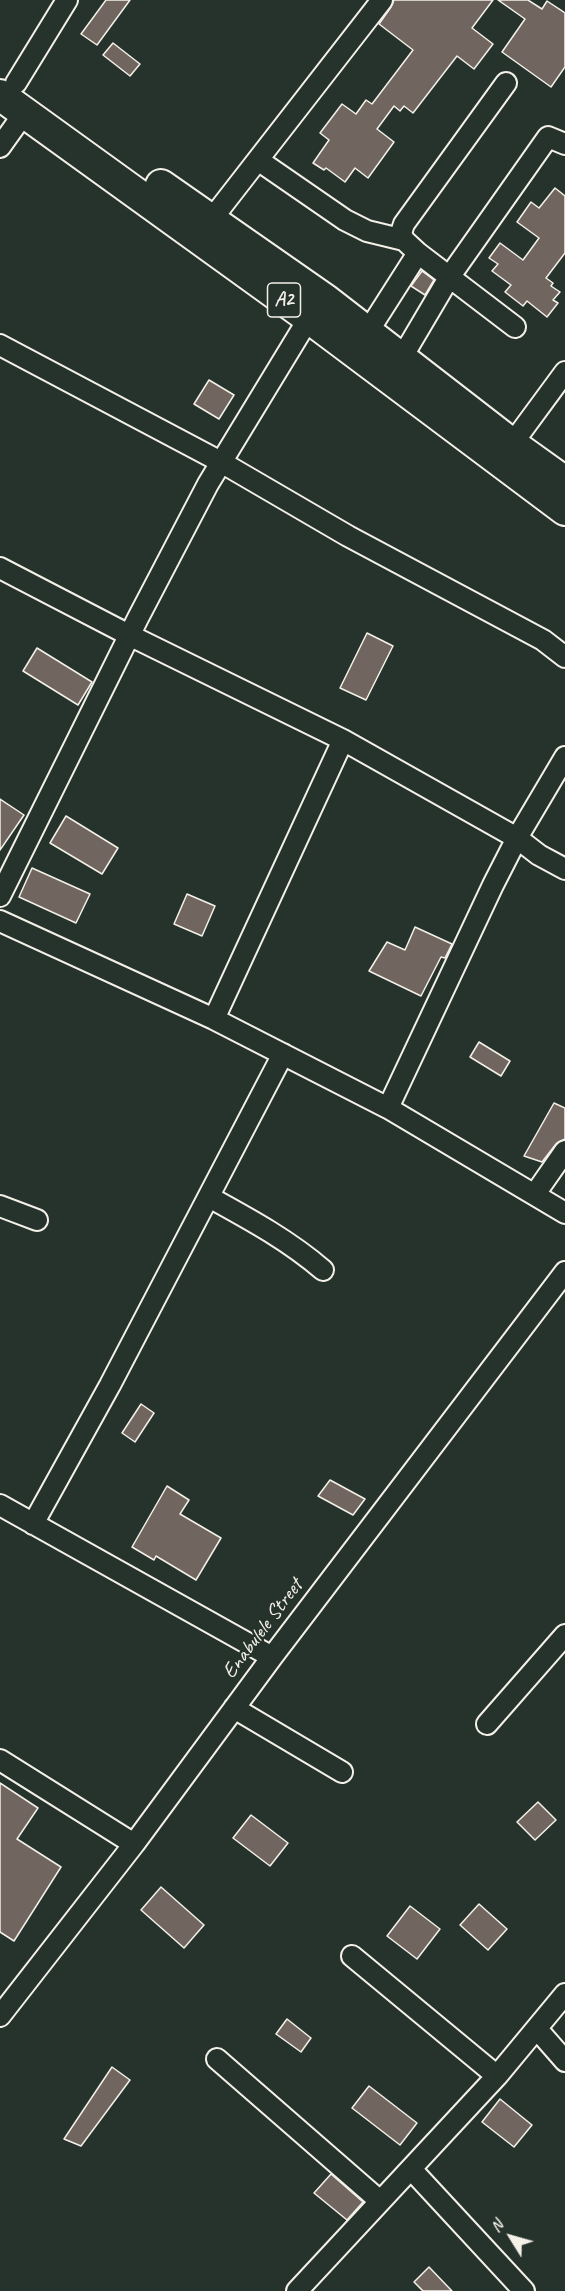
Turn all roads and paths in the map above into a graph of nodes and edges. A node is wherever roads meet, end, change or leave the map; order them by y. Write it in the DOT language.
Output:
graph roads {
  1 [pos="67,0"];
  2 [pos="382,0"];
  3 [pos="5,83"];
  4 [pos="506,84"];
  5 [pos="25,112"];
  6 [pos="565,144"];
  7 [pos="0,147"];
  8 [pos="258,160"];
  9 [pos="211,220"];
  10 [pos="411,246"];
  11 [pos="450,276"];
  12 [pos="309,318"];
  13 [pos="515,327"];
  14 [pos="368,333"];
  15 [pos="0,345"];
  16 [pos="401,359"];
  17 [pos="565,372"];
  18 [pos="512,444"];
  19 [pos="221,462"];
  20 [pos="565,482"];
  21 [pos="565,510"];
  22 [pos="0,568"];
  23 [pos="129,635"];
  24 [pos="565,657"];
  25 [pos="343,740"];
  26 [pos="565,757"];
  27 [pos="517,838"];
  28 [pos="565,869"];
  29 [pos="0,896"];
  30 [pos="0,921"];
  31 [pos="214,1019"];
  32 [pos="283,1054"];
  33 [pos="388,1108"];
  34 [pos="565,1151"];
  35 [pos="535,1194"];
  36 [pos="209,1197"];
  37 [pos="0,1206"];
  38 [pos="565,1213"];
  39 [pos="37,1220"];
  40 [pos="323,1270"];
  41 [pos="565,1272"];
  42 [pos="0,1505"];
  43 [pos="33,1524"];
  44 [pos="565,1635"];
  45 [pos="272,1657"];
  46 [pos="234,1708"];
  47 [pos="487,1724"];
  48 [pos="0,1760"];
  49 [pos="342,1772"];
  50 [pos="134,1844"];
  51 [pos="352,1956"];
  52 [pos="565,1994"];
  53 [pos="0,2016"];
  54 [pos="537,2029"];
  55 [pos="217,2059"];
  56 [pos="565,2061"];
  57 [pos="497,2076"];
  58 [pos="411,2169"];
  59 [pos="380,2200"];
  60 [pos="297,2291"];
  61 [pos="524,2291"];
  1 -- 3 [label="street"];
  2 -- 8 [label="street"];
  3 -- 5 [label="highway, A2"];
  3 -- 9 [label="highway, A2"];
  4 -- 10 [label="street"];
  5 -- 7 [label="street"];
  5 -- 12 [label="highway, A2"];
  6 -- 11 [label="street"];
  8 -- 9 [label="street"];
  8 -- 10 [label="street"];
  9 -- 14 [label="highway, A2"];
  10 -- 11 [label="street"];
  10 -- 14 [label="street"];
  11 -- 13 [label="street"];
  11 -- 16 [label="street"];
  12 -- 19 [label="street"];
  12 -- 21 [label="highway, A2"];
  14 -- 16 [label="highway, A2"];
  15 -- 19 [label="street"];
  16 -- 18 [label="highway, A2"];
  17 -- 18 [label="street"];
  18 -- 20 [label="highway, A2"];
  19 -- 23 [label="street"];
  19 -- 24 [label="street"];
  22 -- 23 [label="street"];
  23 -- 25 [label="street"];
  23 -- 29 [label="street"];
  25 -- 27 [label="street"];
  25 -- 31 [label="street"];
  26 -- 27 [label="street"];
  27 -- 28 [label="street"];
  27 -- 33 [label="street"];
  30 -- 31 [label="street"];
  31 -- 32 [label="street"];
  32 -- 33 [label="street"];
  32 -- 36 [label="street"];
  33 -- 35 [label="street"];
  34 -- 35 [label="street"];
  35 -- 38 [label="street"];
  36 -- 40 [label="street"];
  36 -- 43 [label="street"];
  37 -- 39 [label="street"];
  41 -- 45 [label="street, Enabulele Street"];
  42 -- 43 [label="street"];
  43 -- 45 [label="street"];
  44 -- 47 [label="street"];
  45 -- 46 [label="street, Enabulele Street"];
  46 -- 49 [label="street"];
  46 -- 50 [label="street, Enabulele Street"];
  48 -- 50 [label="street"];
  50 -- 53 [label="street, Enabulele Street"];
  51 -- 57 [label="street"];
  52 -- 54 [label="street"];
  54 -- 56 [label="street"];
  54 -- 57 [label="street"];
  55 -- 59 [label="street"];
  57 -- 58 [label="street"];
  58 -- 59 [label="street"];
  58 -- 61 [label="street"];
  59 -- 60 [label="street"];
}
